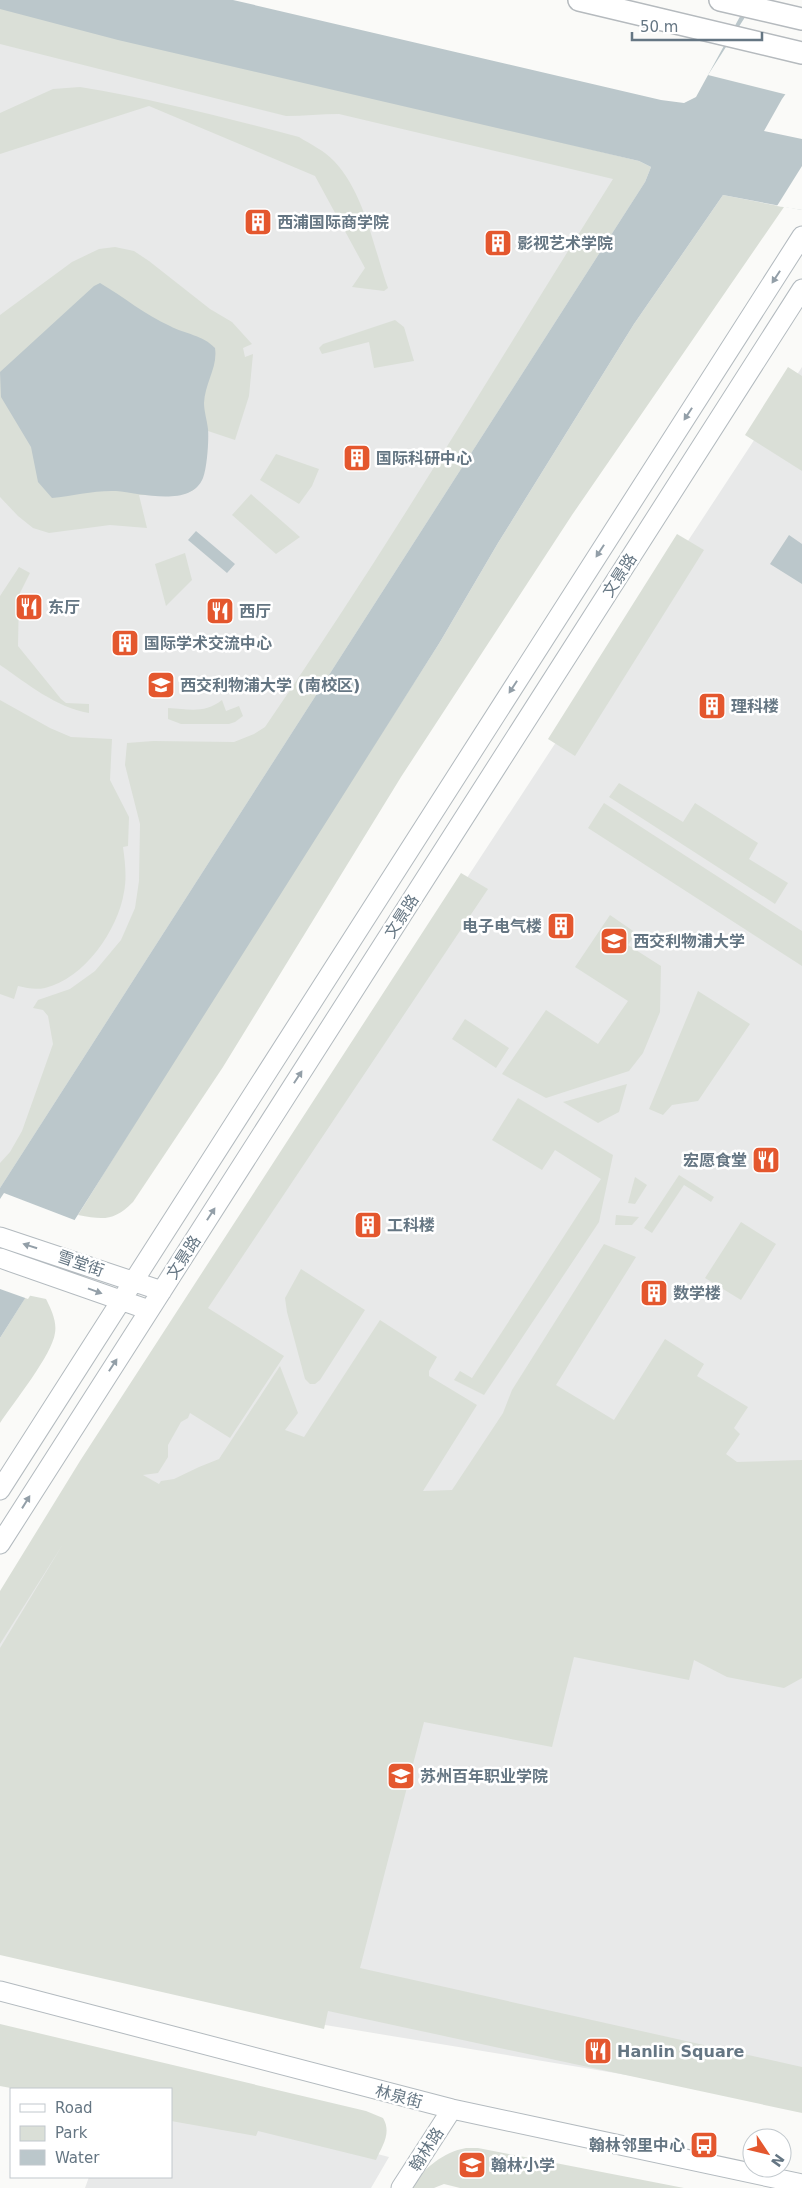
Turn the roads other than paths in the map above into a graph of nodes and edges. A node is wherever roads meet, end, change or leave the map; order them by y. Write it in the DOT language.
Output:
graph roads {
  1 [pos="579,0"];
  2 [pos="720,0"];
  3 [pos="802,20"];
  4 [pos="802,53"];
  5 [pos="802,236"];
  6 [pos="802,289"];
  7 [pos="0,1237"];
  8 [pos="0,1258"];
  9 [pos="132,1281"];
  10 [pos="162,1291"];
  11 [pos="120,1300"];
  12 [pos="149,1310"];
  13 [pos="0,1490"];
  14 [pos="0,1544"];
  15 [pos="0,1992"];
  16 [pos="452,2109"];
  17 [pos="802,2184"];
  18 [pos="401,2188"];
  1 -- 4 [label="main road"];
  2 -- 3 [label="main road"];
  5 -- 9 [label="main road, 文景路, one-way"];
  10 -- 6 [label="main road, 文景路, one-way"];
  9 -- 7 [label="main road, 雪堂街, one-way"];
  8 -- 11 [label="main road, 雪堂街, one-way"];
  9 -- 10 [label="main road, 雪堂街"];
  9 -- 11 [label="main road, 文景路"];
  10 -- 12 [label="main road, 文景路"];
  11 -- 12 [label="main road, 雪堂街"];
  11 -- 13 [label="main road, 文景路"];
  14 -- 12 [label="main road, 文景路, one-way"];
  15 -- 16 [label="main road, 林泉街"];
  16 -- 17 [label="main road, 林泉街"];
  16 -- 18 [label="main road, 翰林路"];
}
